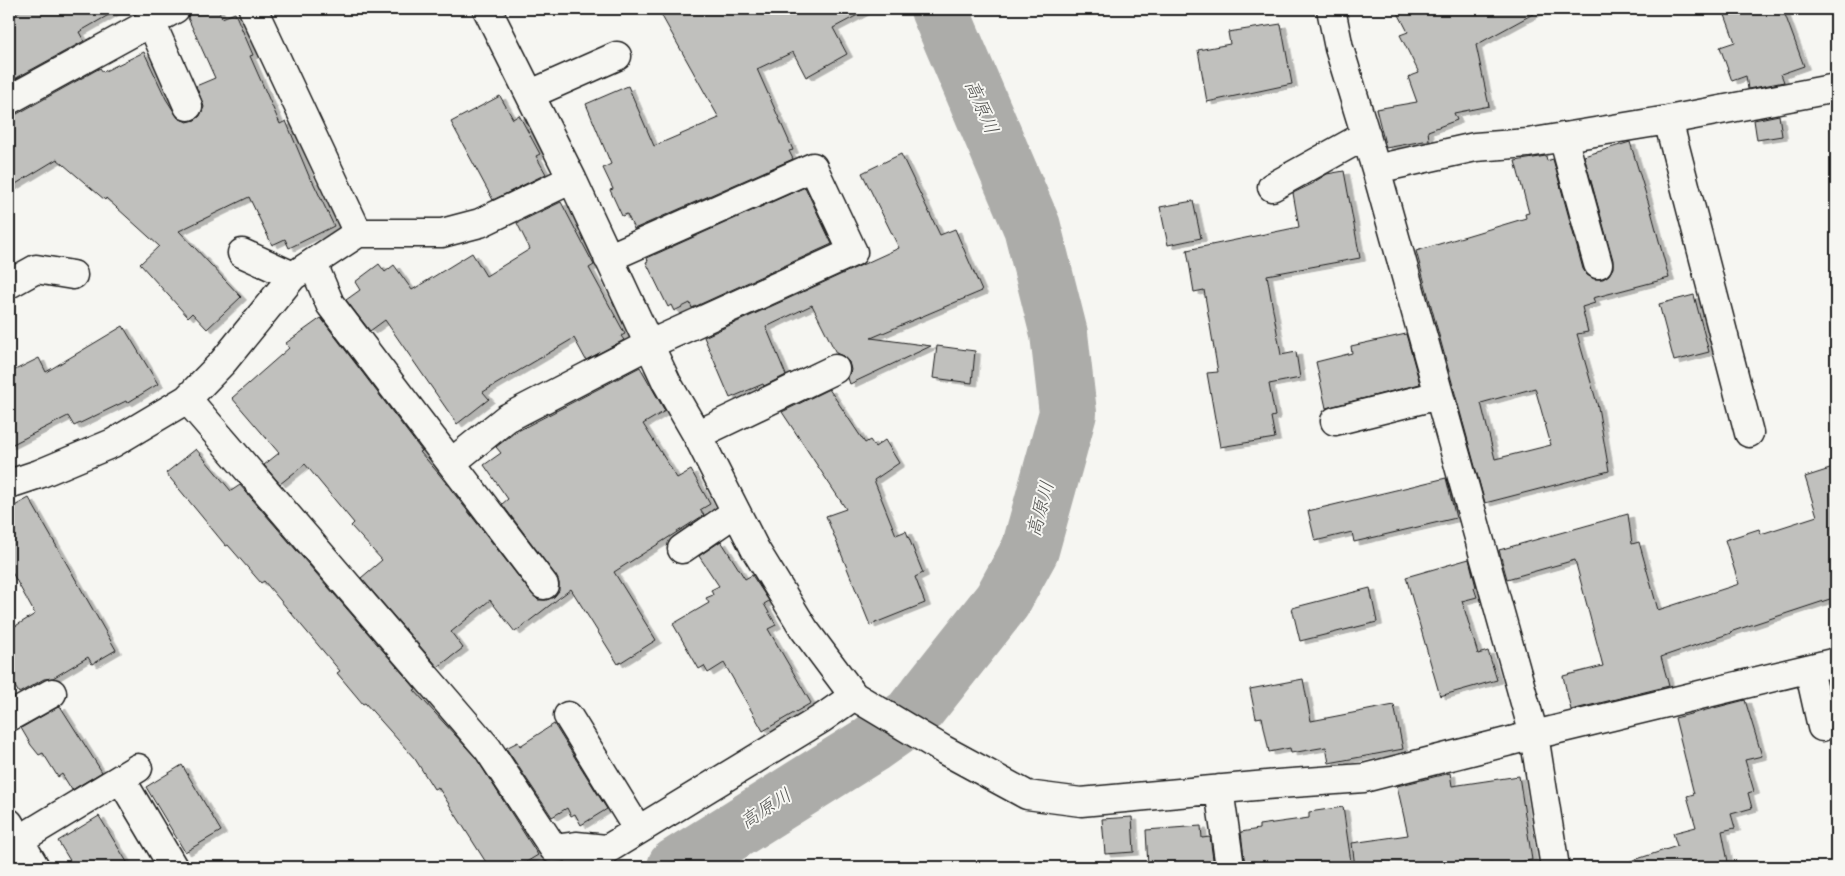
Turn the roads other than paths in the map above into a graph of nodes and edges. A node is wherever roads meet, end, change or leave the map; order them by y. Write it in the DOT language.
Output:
graph roads {
  1 [pos="175,9"];
  2 [pos="253,9"];
  3 [pos="487,9"];
  4 [pos="1331,9"];
  5 [pos="151,22"];
  6 [pos="617,56"];
  7 [pos="1836,88"];
  8 [pos="531,94"];
  9 [pos="9,100"];
  10 [pos="188,106"];
  11 [pos="1668,120"];
  12 [pos="1366,135"];
  13 [pos="1563,137"];
  14 [pos="1376,169"];
  15 [pos="572,179"];
  16 [pos="1272,187"];
  17 [pos="358,234"];
  18 [pos="242,254"];
  19 [pos="608,258"];
  20 [pos="1598,264"];
  21 [pos="303,270"];
  22 [pos="74,275"];
  23 [pos="9,284"];
  24 [pos="648,345"];
  25 [pos="835,369"];
  26 [pos="1439,395"];
  27 [pos="187,399"];
  28 [pos="1335,421"];
  29 [pos="1749,433"];
  30 [pos="697,436"];
  31 [pos="451,463"];
  32 [pos="9,484"];
  33 [pos="736,512"];
  34 [pos="682,550"];
  35 [pos="544,585"];
  36 [pos="1836,662"];
  37 [pos="1809,669"];
  38 [pos="52,693"];
  39 [pos="860,701"];
  40 [pos="568,716"];
  41 [pos="9,717"];
  42 [pos="1822,727"];
  43 [pos="1534,735"];
  44 [pos="1219,789"];
  45 [pos="638,830"];
  46 [pos="14,832"];
  47 [pos="606,849"];
  48 [pos="35,867"];
  49 [pos="173,867"];
  50 [pos="578,867"];
  51 [pos="1230,867"];
  52 [pos="1555,867"];
  1 -- 5 [label="street"];
  2 -- 17 [label="street"];
  3 -- 8 [label="street"];
  4 -- 12 [label="street"];
  5 -- 9 [label="street"];
  5 -- 10 [label="street"];
  6 -- 8 [label="street"];
  7 -- 11 [label="street"];
  8 -- 15 [label="street"];
  11 -- 13 [label="street"];
  11 -- 29 [label="street"];
  12 -- 14 [label="street"];
  12 -- 16 [label="street"];
  13 -- 14 [label="street"];
  13 -- 20 [label="street"];
  14 -- 26 [label="street"];
  15 -- 17 [label="street"];
  15 -- 19 [label="street"];
  17 -- 21 [label="street"];
  18 -- 21 [label="street"];
  19 -- 24 [label="street"];
  19 -- 24 [label="street"];
  21 -- 27 [label="street"];
  21 -- 31 [label="street"];
  22 -- 23 [label="street"];
  24 -- 30 [label="street"];
  24 -- 31 [label="street"];
  25 -- 30 [label="street"];
  26 -- 28 [label="street"];
  26 -- 43 [label="street"];
  27 -- 32 [label="street"];
  27 -- 47 [label="street"];
  30 -- 33 [label="street"];
  31 -- 35 [label="street"];
  33 -- 34 [label="street"];
  33 -- 39 [label="street"];
  36 -- 37 [label="street"];
  37 -- 42 [label="street"];
  37 -- 43 [label="street"];
  38 -- 41 [label="street"];
  39 -- 44 [label="street"];
  39 -- 45 [label="street"];
  40 -- 45 [label="street"];
  43 -- 44 [label="street"];
  43 -- 52 [label="street"];
  44 -- 51 [label="street"];
  45 -- 47 [label="street"];
  46 -- 48 [label="street"];
  46 -- 49 [label="street"];
  47 -- 50 [label="street"];
}
